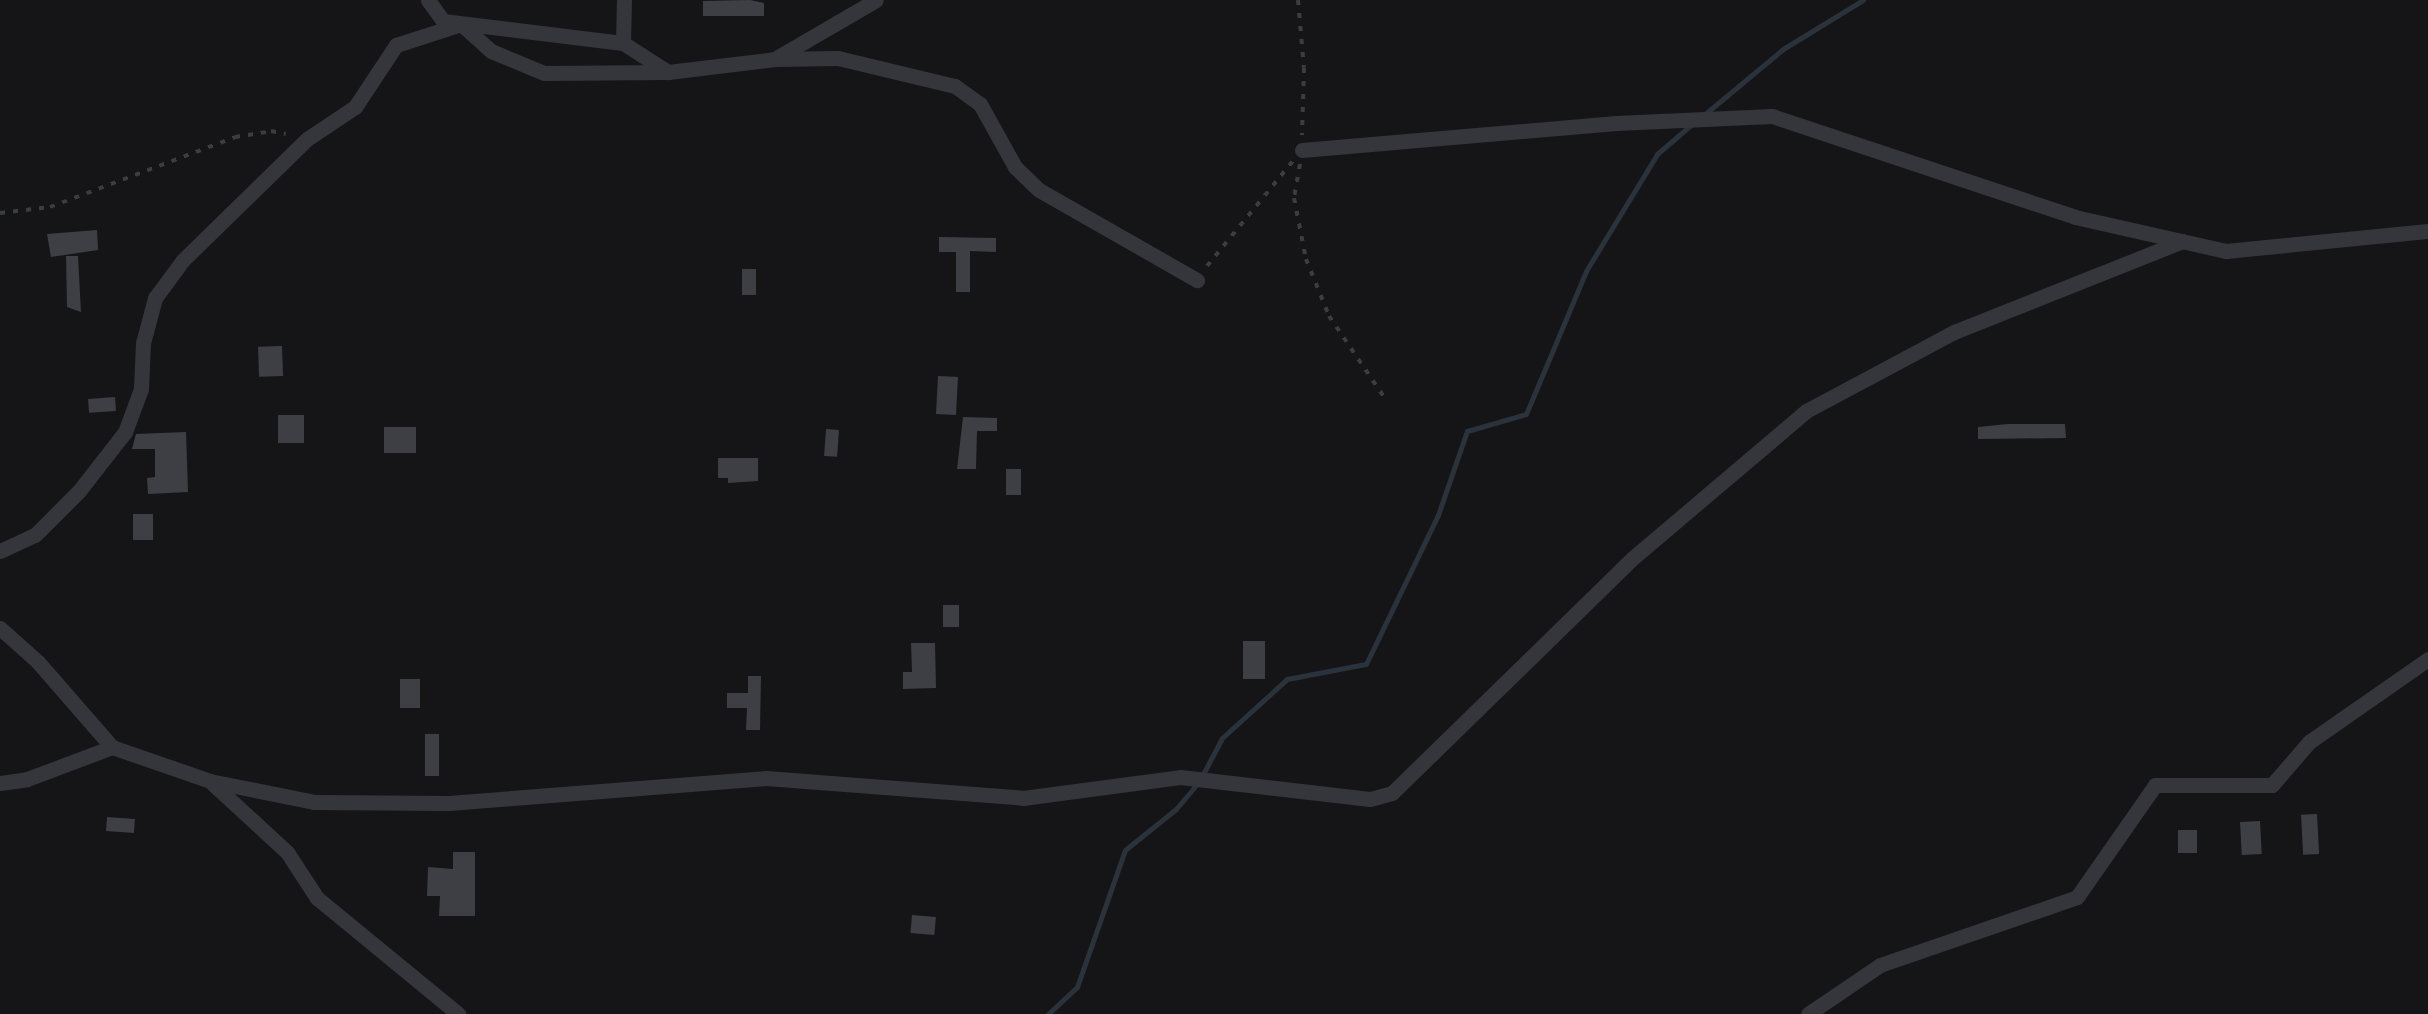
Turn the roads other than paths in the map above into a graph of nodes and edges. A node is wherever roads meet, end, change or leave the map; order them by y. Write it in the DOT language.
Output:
graph roads {
  1 [pos="428,0"];
  2 [pos="624,0"];
  3 [pos="876,0"];
  4 [pos="461,24"];
  5 [pos="623,43"];
  6 [pos="774,59"];
  7 [pos="668,72"];
  8 [pos="1302,150"];
  9 [pos="2428,231"];
  10 [pos="2182,241"];
  11 [pos="1196,280"];
  12 [pos="0,550"];
  13 [pos="0,628"];
  14 [pos="2428,660"];
  15 [pos="112,747"];
  16 [pos="210,782"];
  17 [pos="0,783"];
  18 [pos="458,1014"];
  19 [pos="1808,1014"];
  1 -- 4 [label="street"];
  2 -- 5 [label="street"];
  3 -- 6 [label="street"];
  4 -- 5 [label="street"];
  4 -- 7 [label="street"];
  4 -- 12 [label="street"];
  5 -- 7 [label="street"];
  6 -- 7 [label="street"];
  6 -- 11 [label="street"];
  8 -- 10 [label="street"];
  9 -- 10 [label="street"];
  10 -- 16 [label="street"];
  13 -- 15 [label="street"];
  14 -- 19 [label="street"];
  15 -- 16 [label="street"];
  15 -- 17 [label="street"];
  16 -- 18 [label="street"];
}
